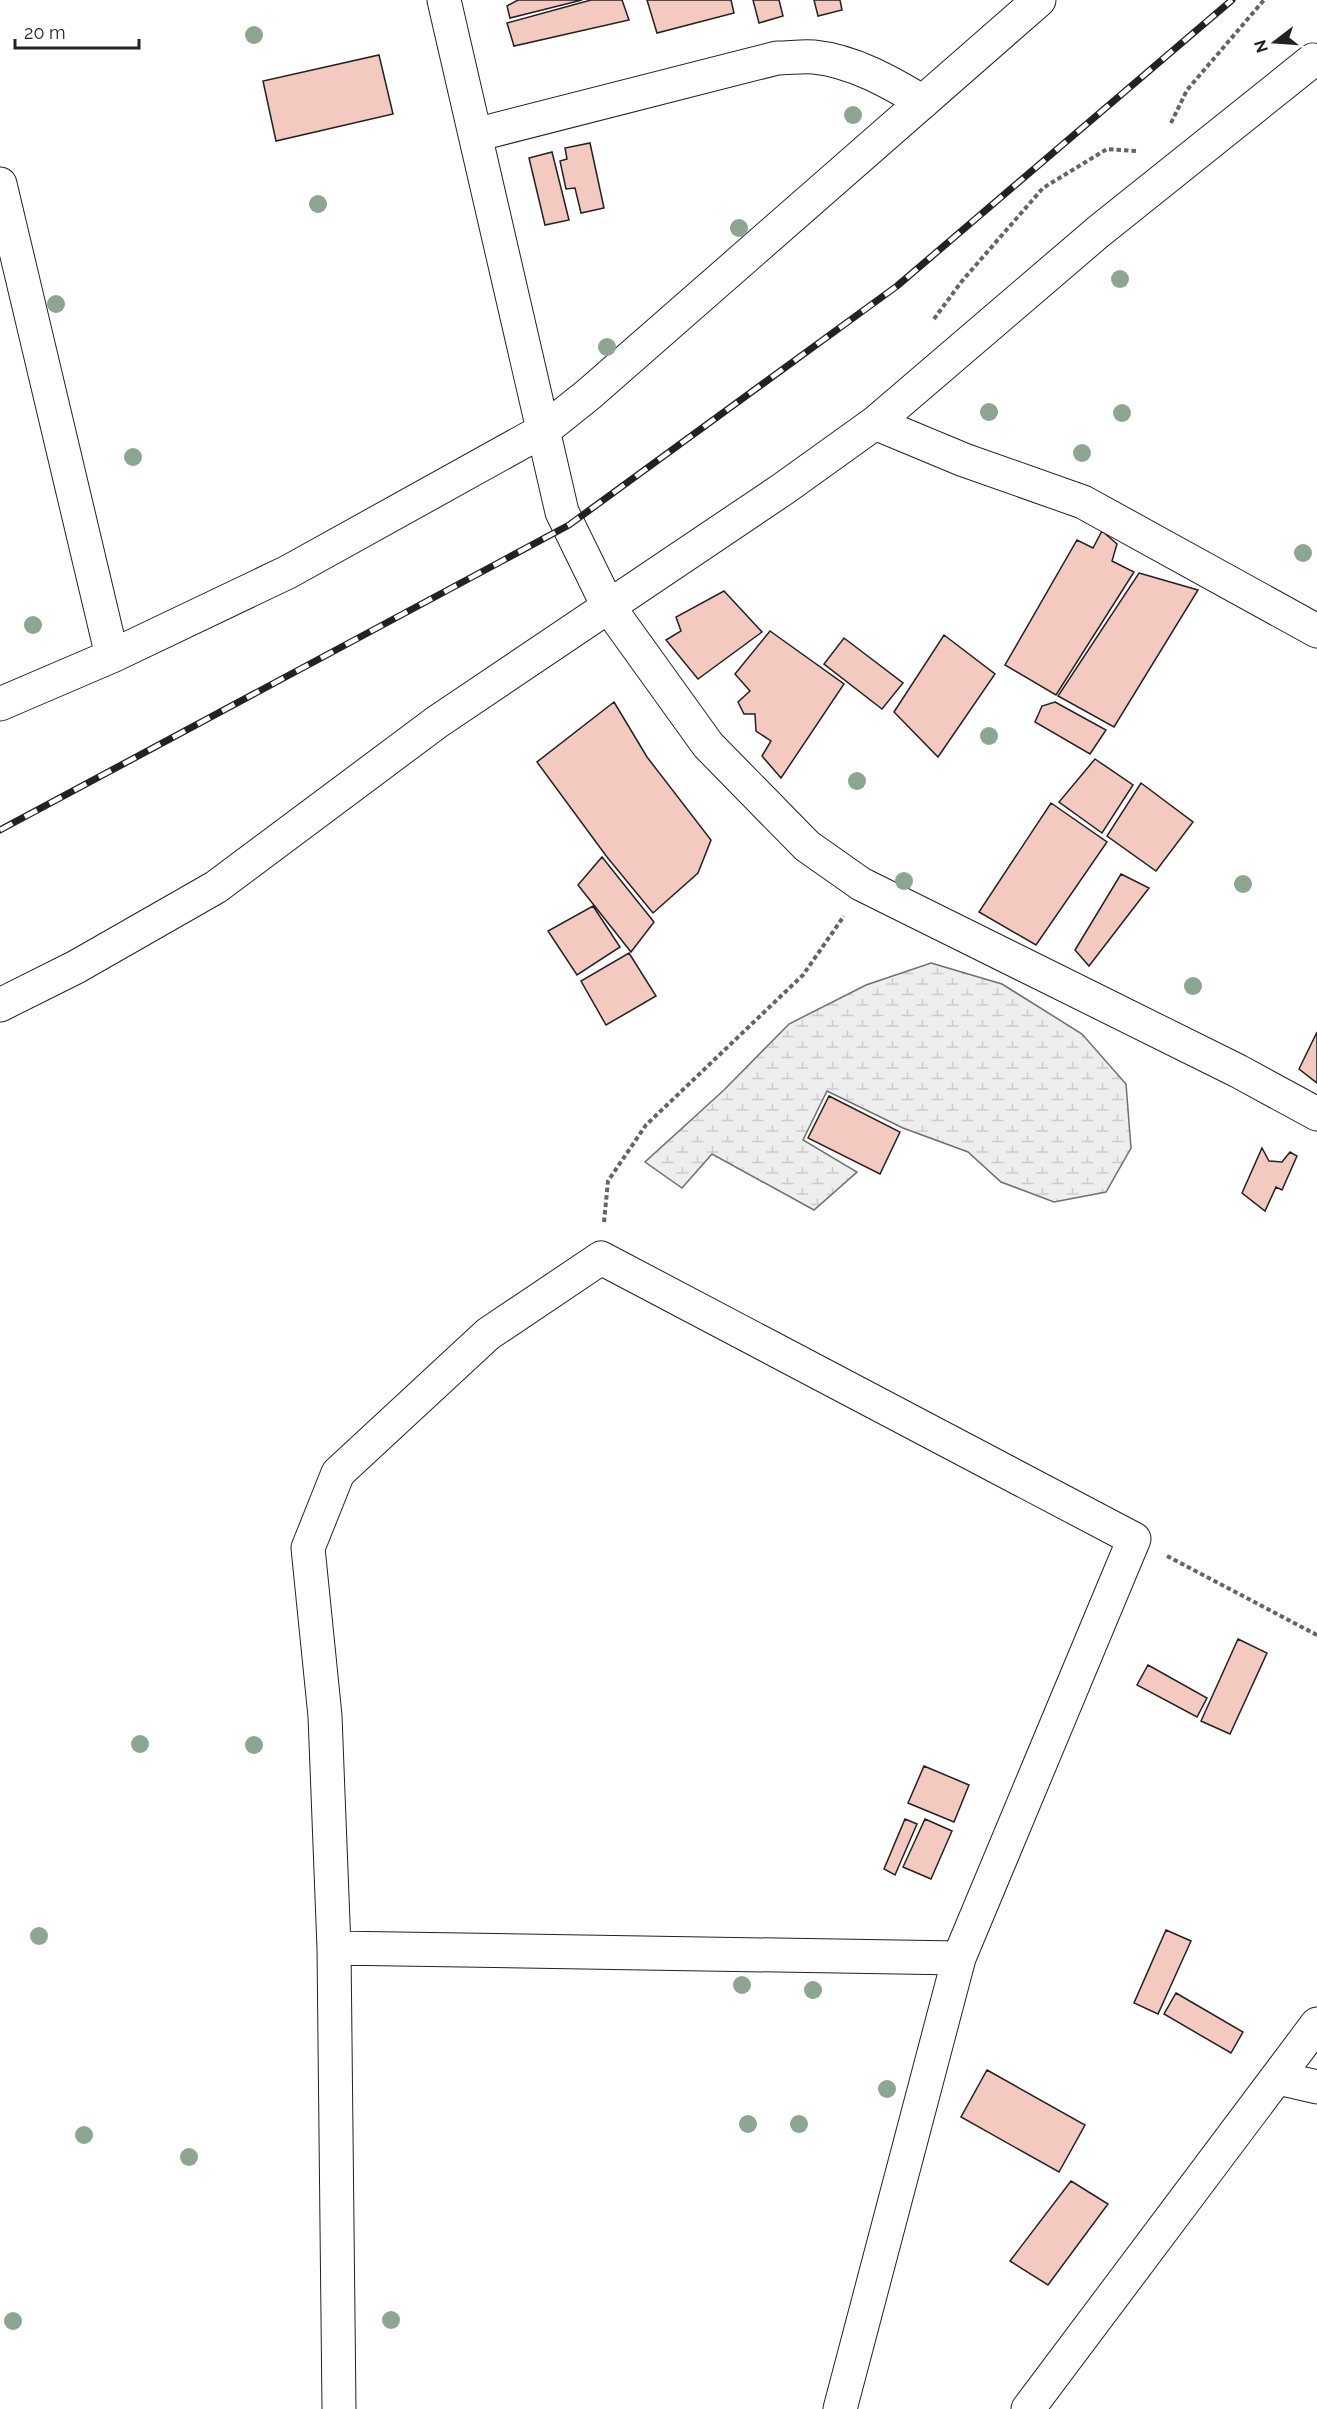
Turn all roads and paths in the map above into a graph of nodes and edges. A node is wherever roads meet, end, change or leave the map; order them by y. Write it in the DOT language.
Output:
graph roads {
  1 [pos="444,0"];
  2 [pos="1040,0"];
  3 [pos="1264,0"];
  4 [pos="1317,62"];
  5 [pos="923,102"];
  6 [pos="1167,131"];
  7 [pos="475,135"];
  8 [pos="0,184"];
  9 [pos="875,423"];
  10 [pos="544,430"];
  11 [pos="608,606"];
  12 [pos="1317,631"];
  13 [pos="112,656"];
  14 [pos="0,704"];
  15 [pos="861,884"];
  16 [pos="0,1005"];
  17 [pos="1317,1114"];
  18 [pos="601,1258"];
  19 [pos="1134,1539"];
  20 [pos="1317,1635"];
  21 [pos="334,1948"];
  22 [pos="959,1958"];
  23 [pos="1317,2024"];
  24 [pos="1278,2078"];
  25 [pos="1317,2087"];
  26 [pos="339,2409"];
  27 [pos="840,2409"];
  28 [pos="1028,2409"];
  1 -- 7 [label="street"];
  2 -- 5 [label="street"];
  3 -- 6 [label="path"];
  4 -- 9 [label="street"];
  5 -- 7 [label="street"];
  5 -- 10 [label="street"];
  7 -- 10 [label="street"];
  8 -- 13 [label="street"];
  9 -- 11 [label="street"];
  9 -- 12 [label="street"];
  10 -- 11 [label="street"];
  10 -- 13 [label="street"];
  11 -- 15 [label="street"];
  11 -- 16 [label="street"];
  13 -- 14 [label="street"];
  15 -- 17 [label="street"];
  15 -- 18 [label="path"];
  18 -- 19 [label="street"];
  18 -- 21 [label="street"];
  19 -- 20 [label="path"];
  19 -- 22 [label="street"];
  21 -- 22 [label="street"];
  21 -- 26 [label="street"];
  22 -- 27 [label="street"];
  23 -- 24 [label="street"];
  24 -- 25 [label="street"];
  24 -- 28 [label="street"];
}
